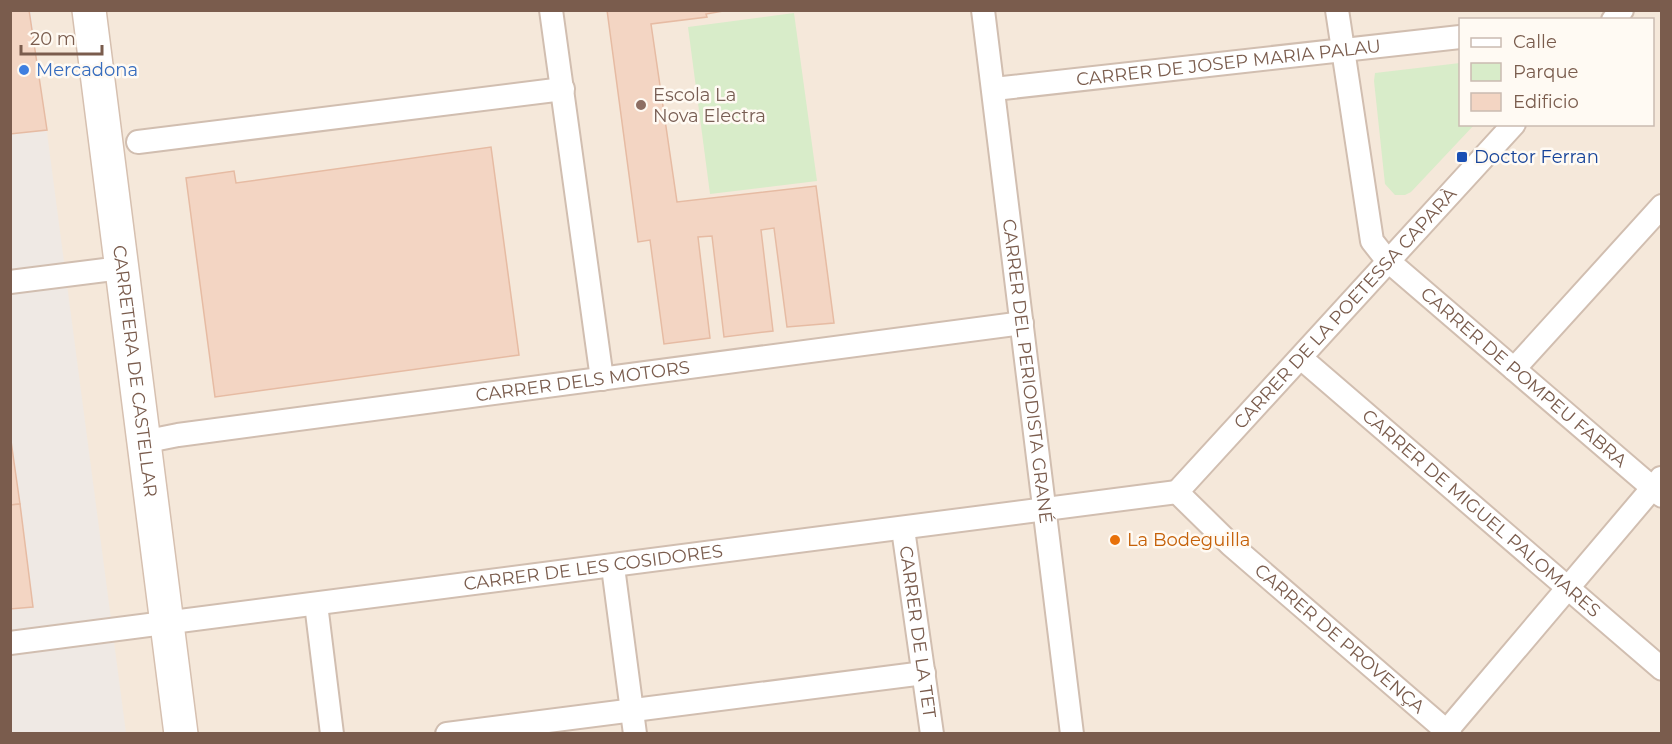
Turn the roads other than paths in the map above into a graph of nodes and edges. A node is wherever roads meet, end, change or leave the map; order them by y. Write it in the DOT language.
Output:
graph roads {
  1 [pos="89,10"];
  2 [pos="551,10"];
  3 [pos="983,10"];
  4 [pos="1337,10"];
  5 [pos="1459,37"];
  6 [pos="1342,49"];
  7 [pos="563,89"];
  8 [pos="994,89"];
  9 [pos="1512,126"];
  10 [pos="138,142"];
  11 [pos="1662,206"];
  12 [pos="1387,260"];
  13 [pos="122,268"];
  14 [pos="10,282"];
  15 [pos="1022,323"];
  16 [pos="1301,358"];
  17 [pos="1514,369"];
  18 [pos="602,379"];
  19 [pos="143,442"];
  20 [pos="1658,487"];
  21 [pos="1177,492"];
  22 [pos="1043,511"];
  23 [pos="903,529"];
  24 [pos="613,567"];
  25 [pos="1567,587"];
  26 [pos="316,604"];
  27 [pos="166,624"];
  28 [pos="10,643"];
  29 [pos="1662,669"];
  30 [pos="924,673"];
  31 [pos="632,710"];
  32 [pos="1447,733"];
  33 [pos="181,734"];
  34 [pos="332,734"];
  35 [pos="447,734"];
  36 [pos="635,734"];
  37 [pos="932,734"];
  38 [pos="1072,734"];
  1 -- 13 [label="street, CARRETERA DE CASTELLAR"];
  2 -- 7 [label="street"];
  3 -- 8 [label="street, CARRER DEL PERIODISTA GRANÉ"];
  4 -- 6 [label="street, CARRER DE POMPEU FABRA"];
  5 -- 6 [label="street, CARRER DE JOSEP MARIA PALAU"];
  6 -- 8 [label="street, CARRER DE JOSEP MARIA PALAU"];
  6 -- 12 [label="street, CARRER DE POMPEU FABRA"];
  7 -- 10 [label="street"];
  7 -- 18 [label="street"];
  8 -- 15 [label="street, CARRER DEL PERIODISTA GRANÉ"];
  9 -- 12 [label="street, CARRER DE LA POETESSA CAPARÀ"];
  11 -- 17 [label="street"];
  12 -- 16 [label="street, CARRER DE LA POETESSA CAPARÀ"];
  12 -- 17 [label="street, CARRER DE POMPEU FABRA"];
  13 -- 14 [label="street"];
  13 -- 19 [label="street, CARRETERA DE CASTELLAR"];
  15 -- 18 [label="street, CARRER DELS MOTORS"];
  15 -- 22 [label="street, CARRER DEL PERIODISTA GRANÉ"];
  16 -- 21 [label="street, CARRER DE LA POETESSA CAPARÀ"];
  16 -- 25 [label="street, CARRER DE MIGUEL PALOMARES"];
  17 -- 20 [label="street, CARRER DE POMPEU FABRA"];
  18 -- 19 [label="street, CARRER DELS MOTORS"];
  19 -- 27 [label="street, CARRETERA DE CASTELLAR"];
  20 -- 25 [label="street"];
  21 -- 22 [label="street, CARRER DE LES COSIDORES"];
  21 -- 32 [label="street, CARRER DE PROVENÇA"];
  22 -- 23 [label="street, CARRER DE LES COSIDORES"];
  22 -- 38 [label="street, CARRER DEL PERIODISTA GRANÉ"];
  23 -- 24 [label="street, CARRER DE LES COSIDORES"];
  23 -- 30 [label="street, CARRER DE LA TET"];
  24 -- 26 [label="street, CARRER DE LES COSIDORES"];
  24 -- 31 [label="street"];
  25 -- 29 [label="street, CARRER DE MIGUEL PALOMARES"];
  25 -- 32 [label="street"];
  26 -- 27 [label="street, CARRER DE LES COSIDORES"];
  26 -- 34 [label="street"];
  27 -- 28 [label="street, CARRER DE LES COSIDORES"];
  27 -- 33 [label="street, CARRETERA DE CASTELLAR"];
  30 -- 31 [label="street"];
  30 -- 37 [label="street, CARRER DE LA TET"];
  31 -- 35 [label="street"];
  31 -- 36 [label="street"];
}
